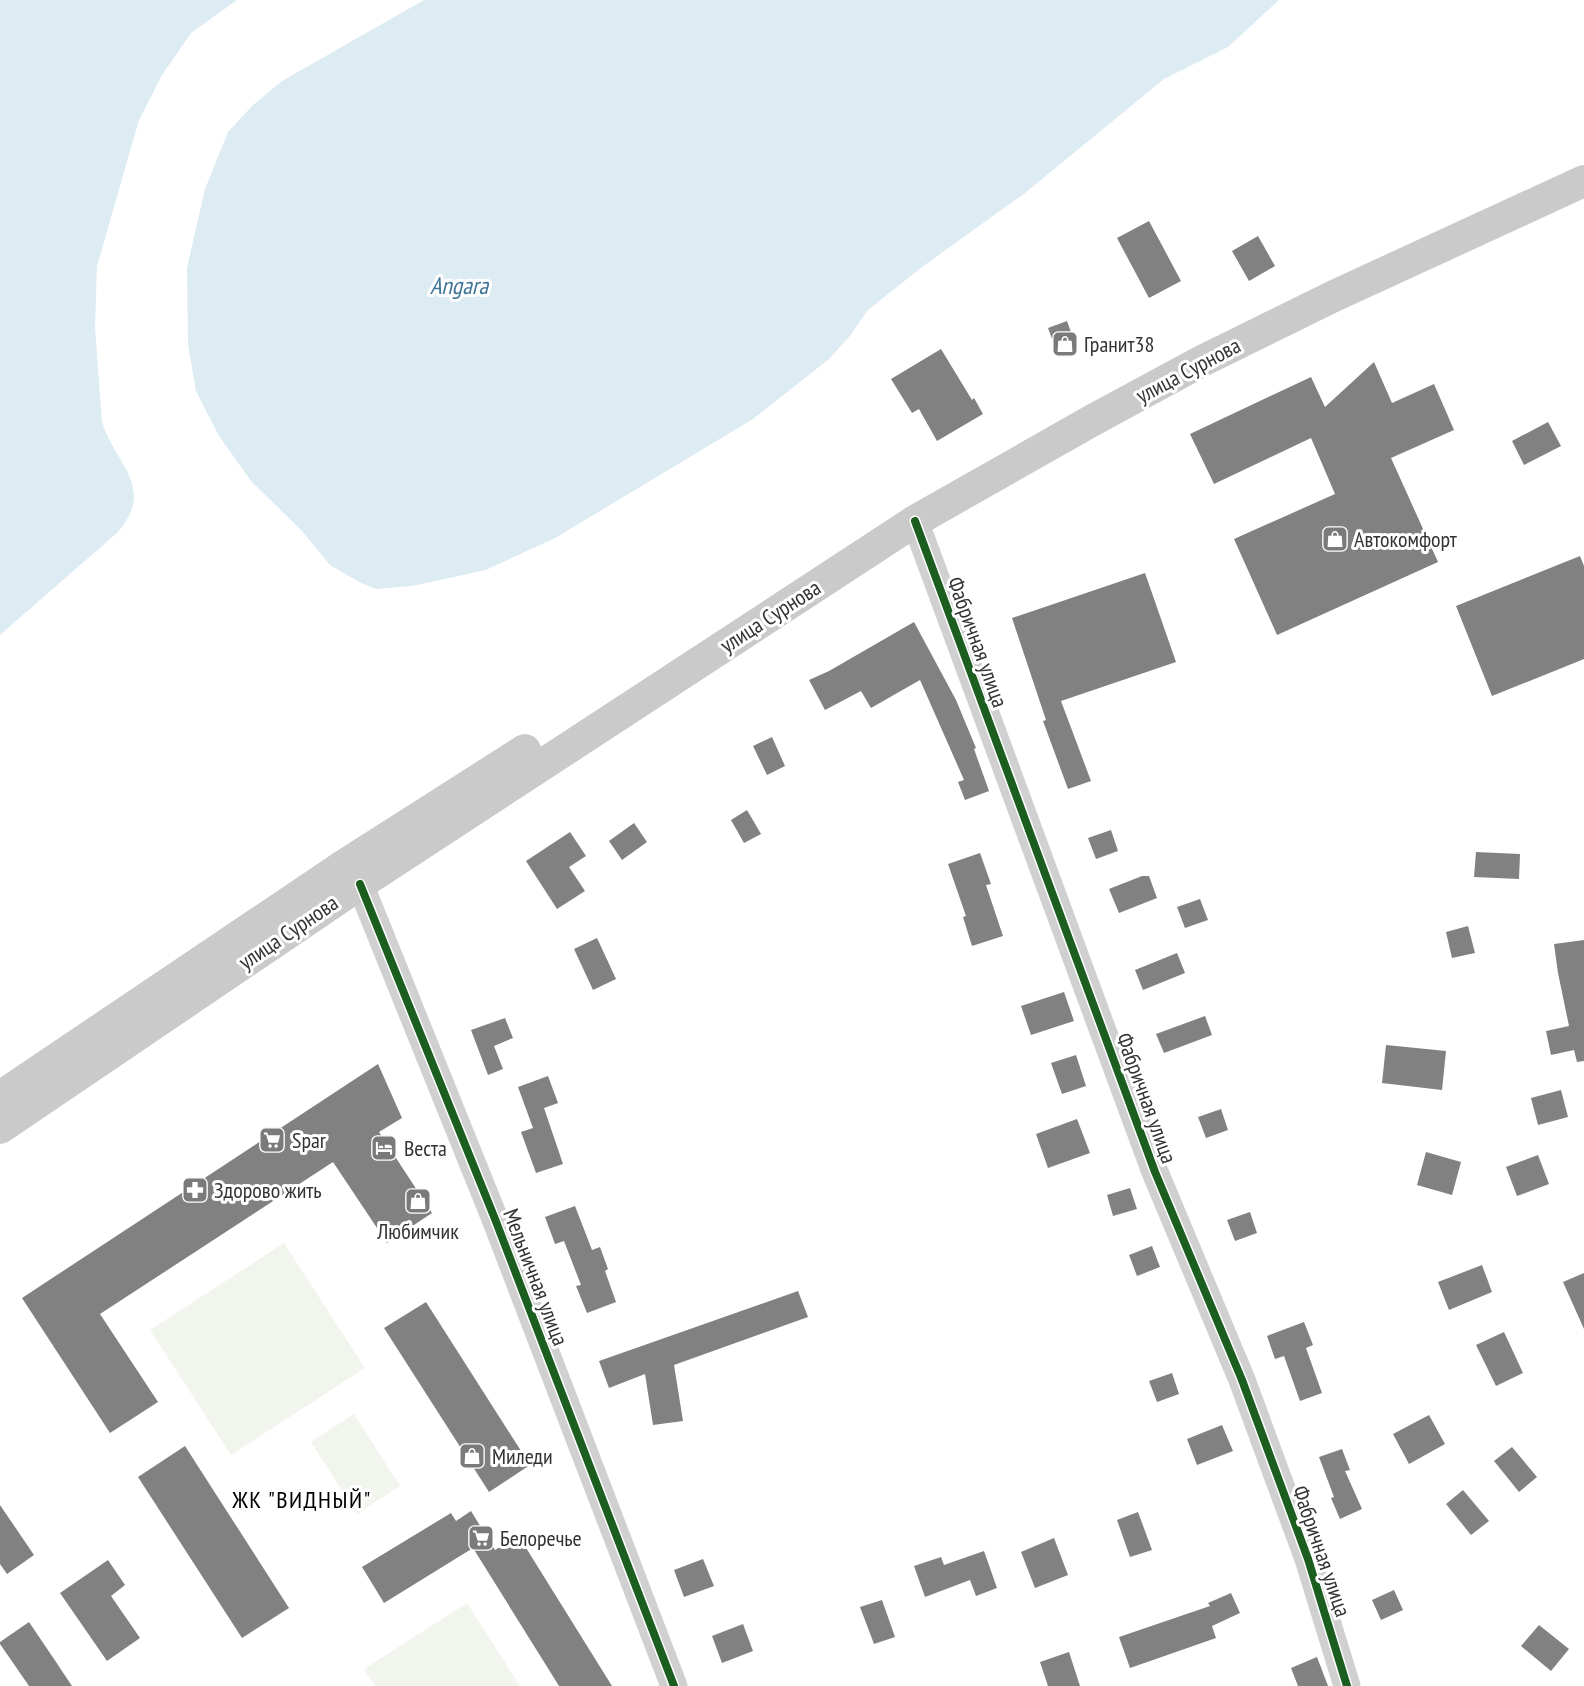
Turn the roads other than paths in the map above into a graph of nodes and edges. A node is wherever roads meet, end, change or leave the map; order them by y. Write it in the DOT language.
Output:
graph roads {
  1 [pos="1584,163"];
  2 [pos="1584,181"];
  3 [pos="915,521"];
  4 [pos="360,884"];
  5 [pos="0,1097"];
  6 [pos="0,1128"];
  7 [pos="674,1686"];
  8 [pos="1347,1686"];
  1 -- 5 [label="main road, улица Сурнова"];
  2 -- 3 [label="main road, улица Сурнова"];
  3 -- 4 [label="main road, улица Сурнова"];
  3 -- 8 [label="street, Фабричная улица"];
  4 -- 6 [label="main road, улица Сурнова"];
  4 -- 7 [label="street, Мельничная улица"];
}
